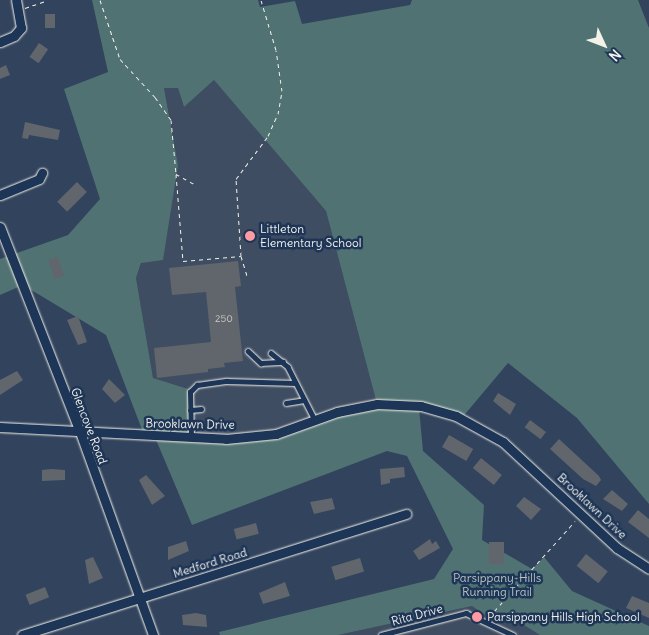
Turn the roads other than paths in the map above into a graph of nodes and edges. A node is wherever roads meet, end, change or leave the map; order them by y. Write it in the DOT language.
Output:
graph roads {
  1 [pos="16,0"];
  2 [pos="0,42"];
  3 [pos="42,173"];
  4 [pos="0,195"];
  5 [pos="0,226"];
  6 [pos="248,351"];
  7 [pos="271,353"];
  8 [pos="283,362"];
  9 [pos="295,383"];
  10 [pos="304,400"];
  11 [pos="286,403"];
  12 [pos="201,409"];
  13 [pos="190,410"];
  14 [pos="315,421"];
  15 [pos="0,427"];
  16 [pos="80,432"];
  17 [pos="191,438"];
  18 [pos="406,514"];
  19 [pos="649,568"];
  20 [pos="140,598"];
  21 [pos="22,635"];
  22 [pos="153,635"];
  23 [pos="381,635"];
  24 [pos="513,635"];
  1 -- 2 [label="street"];
  3 -- 4 [label="street"];
  5 -- 16 [label="street, Glencove Road"];
  6 -- 8 [label="lane"];
  7 -- 8 [label="lane"];
  8 -- 9 [label="lane"];
  9 -- 10 [label="lane"];
  9 -- 13 [label="lane"];
  10 -- 11 [label="lane"];
  10 -- 14 [label="lane"];
  12 -- 13 [label="lane"];
  13 -- 17 [label="lane"];
  14 -- 17 [label="street, Brooklawn Drive"];
  14 -- 19 [label="street, Brooklawn Drive"];
  15 -- 16 [label="street, Brooklawn Drive"];
  16 -- 17 [label="street, Brooklawn Drive"];
  16 -- 20 [label="street, Glencove Road"];
  18 -- 20 [label="street, Medford Road"];
  20 -- 21 [label="street, Medford Road"];
  20 -- 22 [label="street, Glencove Road"];
  23 -- 24 [label="lane, Rita Drive"];
}
